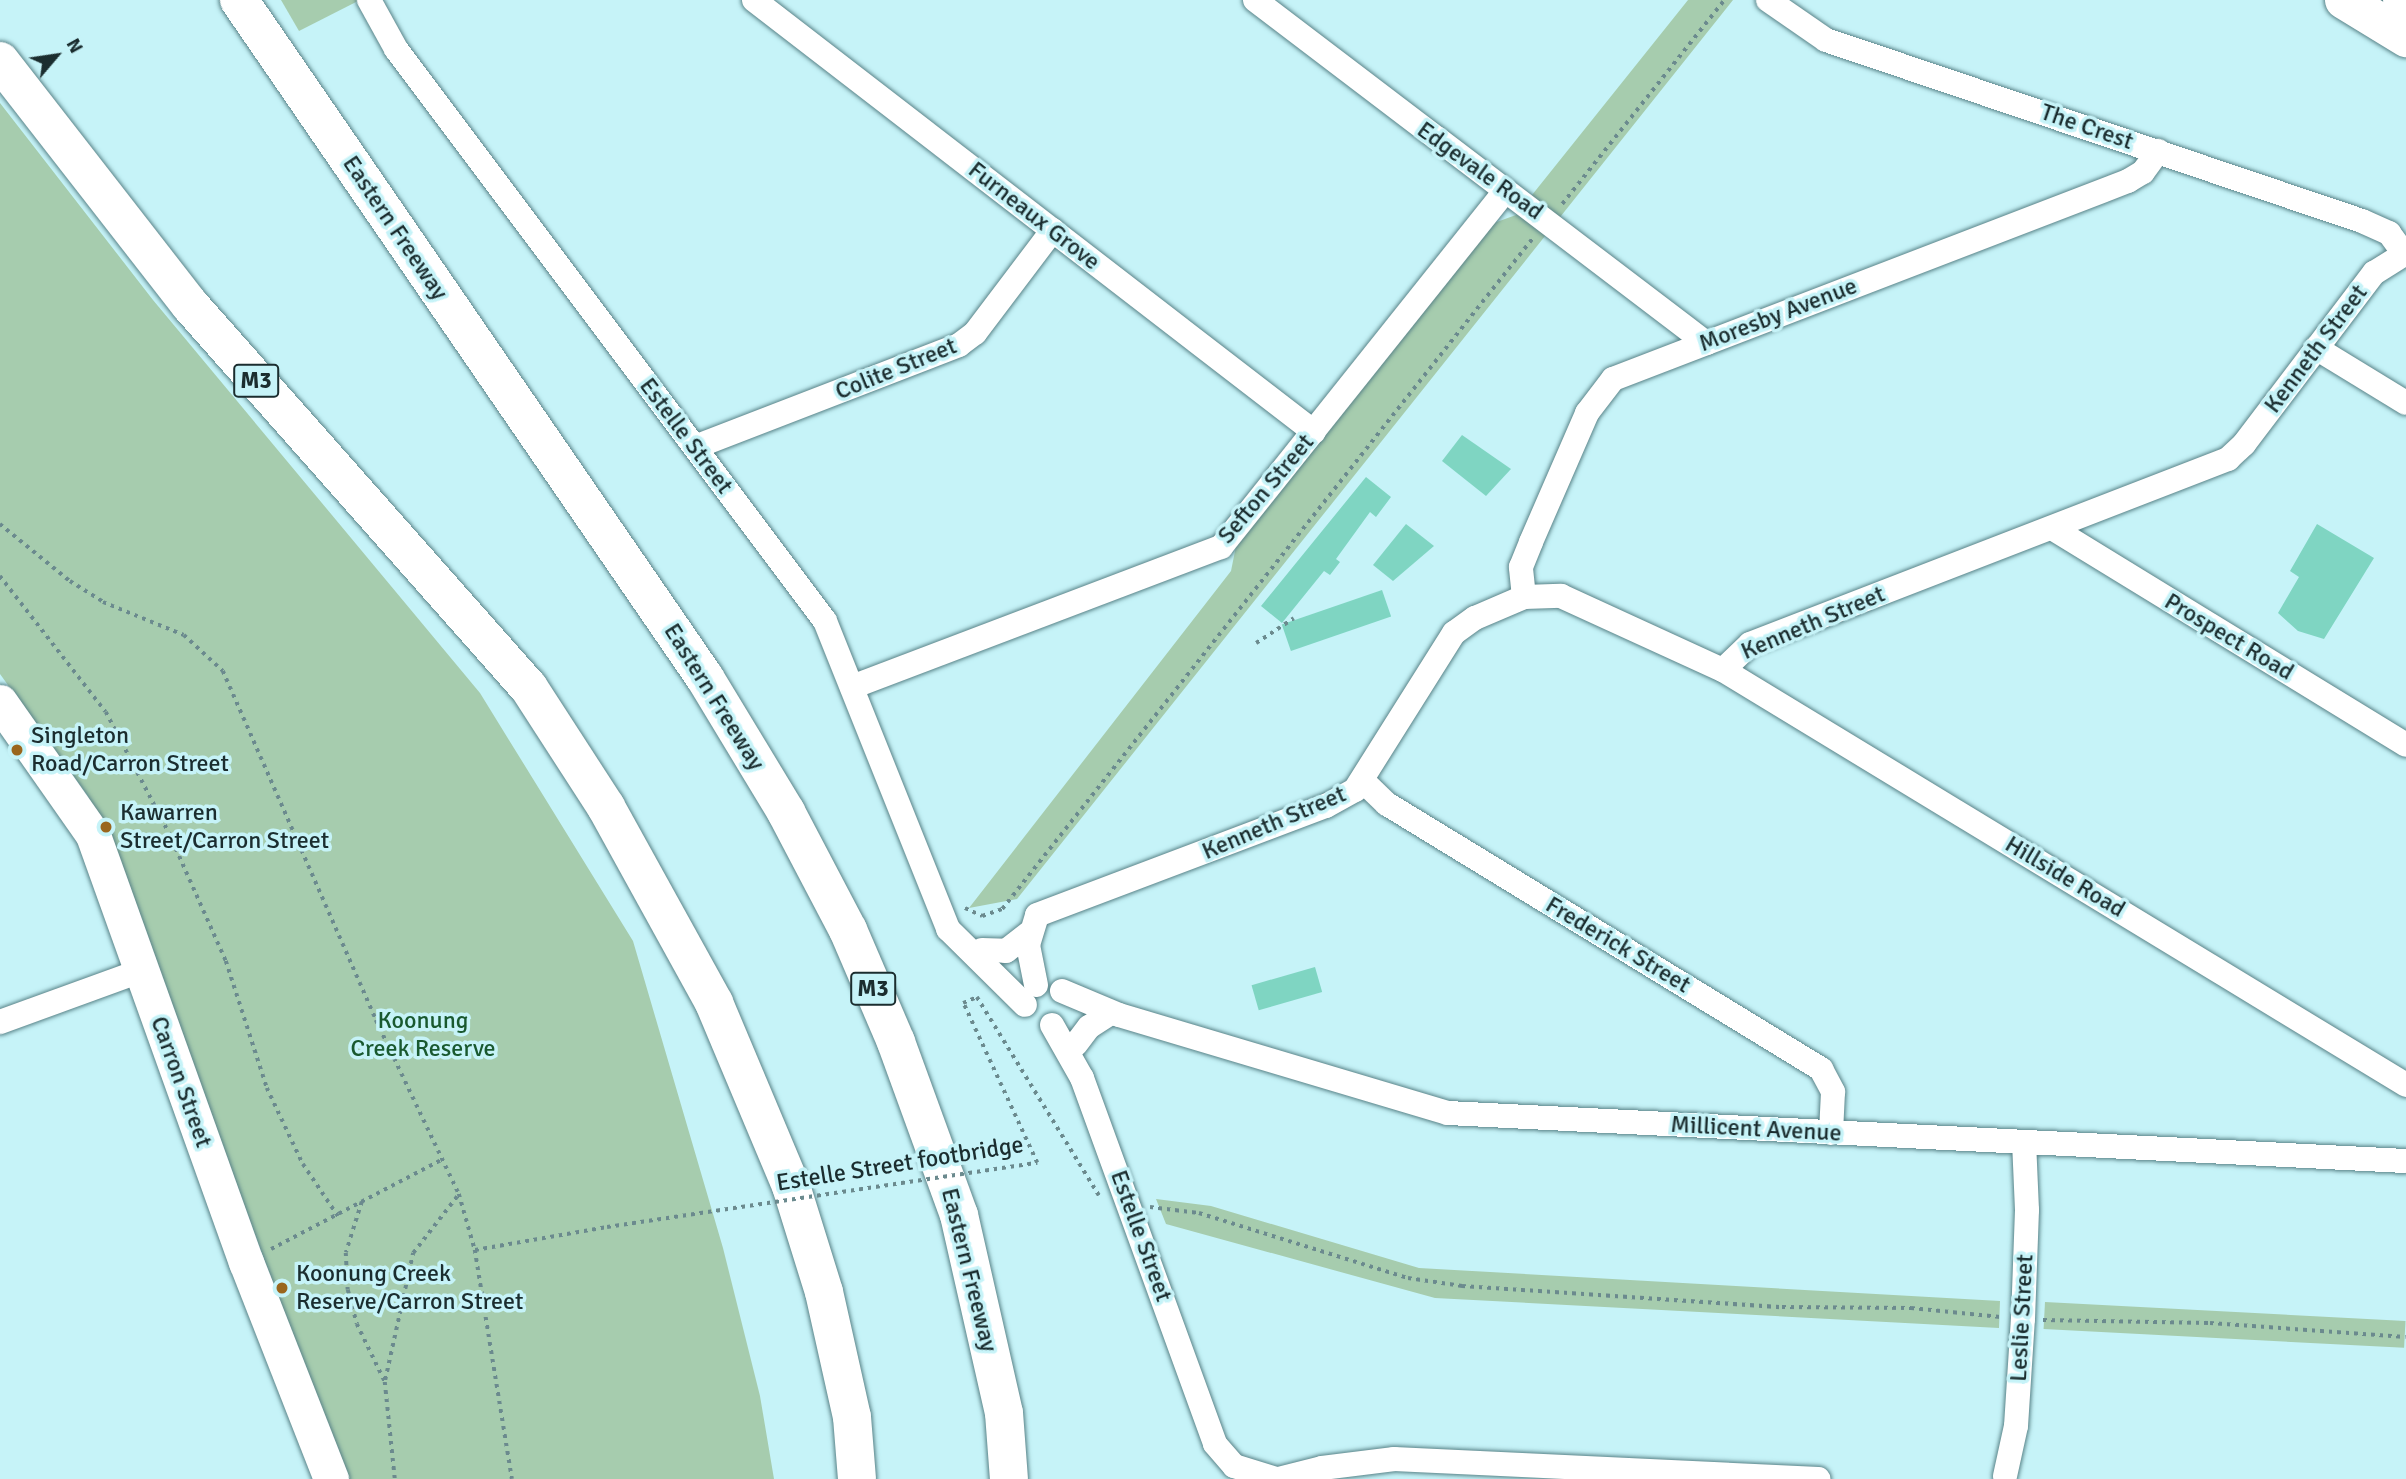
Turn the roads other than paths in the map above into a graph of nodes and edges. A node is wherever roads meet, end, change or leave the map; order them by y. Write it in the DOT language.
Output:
graph roads {
  1 [pos="239,0"];
  2 [pos="369,0"];
  3 [pos="754,0"];
  4 [pos="1255,0"];
  5 [pos="1768,0"];
  6 [pos="2344,0"];
  7 [pos="2406,38"];
  8 [pos="0,61"];
  9 [pos="2158,151"];
  10 [pos="1505,191"];
  11 [pos="1053,230"];
  12 [pos="2405,253"];
  13 [pos="1706,342"];
  14 [pos="2316,348"];
  15 [pos="2406,403"];
  16 [pos="1314,432"];
  17 [pos="695,447"];
  18 [pos="2052,528"];
  19 [pos="1524,597"];
  20 [pos="1723,670"];
  21 [pos="852,687"];
  22 [pos="0,702"];
  23 [pos="2406,745"];
  24 [pos="1363,781"];
  25 [pos="1073,903"];
  26 [pos="951,907"];
  27 [pos="1029,933"];
  28 [pos="982,950"];
  29 [pos="141,971"];
  30 [pos="1049,1001"];
  31 [pos="1114,1014"];
  32 [pos="0,1022"];
  33 [pos="1076,1044"];
  34 [pos="1082,1078"];
  35 [pos="2406,1085"];
  36 [pos="1831,1133"];
  37 [pos="2031,1142"];
  38 [pos="2406,1161"];
  39 [pos="1322,1468"];
  40 [pos="1252,1471"];
  41 [pos="2008,1478"];
  42 [pos="331,1479"];
  43 [pos="857,1479"];
  44 [pos="1009,1479"];
  45 [pos="1277,1479"];
  46 [pos="1819,1479"];
  1 -- 44 [label="main road, Eastern Freeway / M3"];
  2 -- 17 [label="street, Estelle Street"];
  3 -- 11 [label="street, Furneaux Grove"];
  4 -- 10 [label="street, Edgevale Road"];
  5 -- 9 [label="street, The Crest"];
  6 -- 7 [label="main road"];
  8 -- 43 [label="main road, M3"];
  9 -- 12 [label="street, The Crest"];
  9 -- 13 [label="street, Moresby Avenue"];
  10 -- 13 [label="street, Edgevale Road"];
  10 -- 16 [label="street, Sefton Street"];
  11 -- 16 [label="street, Furneaux Grove"];
  11 -- 17 [label="street, Colite Street"];
  12 -- 14 [label="street, Kenneth Street"];
  13 -- 19 [label="street, Moresby Avenue"];
  14 -- 15 [label="street"];
  14 -- 18 [label="street, Kenneth Street"];
  16 -- 21 [label="street, Sefton Street"];
  17 -- 21 [label="street, Estelle Street"];
  18 -- 20 [label="street, Kenneth Street"];
  18 -- 23 [label="street, Prospect Road"];
  19 -- 20 [label="street, Kenneth Street"];
  19 -- 24 [label="street, Kenneth Street"];
  20 -- 35 [label="street, Hillside Road"];
  21 -- 26 [label="street, Estelle Street"];
  22 -- 29 [label="street, Carron Street"];
  24 -- 25 [label="street, Kenneth Street"];
  24 -- 36 [label="street, Frederick Street"];
  25 -- 27 [label="street, Kenneth Street"];
  25 -- 30 [label="street, Kenneth Street"];
  26 -- 28 [label="street, Estelle Street"];
  26 -- 30 [label="street, Estelle Street"];
  27 -- 28 [label="street"];
  27 -- 30 [label="street"];
  28 -- 30 [label="street, Estelle Street"];
  29 -- 32 [label="street"];
  29 -- 42 [label="street, Carron Street"];
  30 -- 31 [label="street, Millicent Avenue"];
  30 -- 33 [label="street, Estelle Street"];
  30 -- 34 [label="street, Estelle Street"];
  31 -- 33 [label="street"];
  31 -- 36 [label="street, Millicent Avenue"];
  33 -- 34 [label="street, Estelle Street"];
  34 -- 40 [label="street, Estelle Street"];
  36 -- 37 [label="street, Millicent Avenue"];
  37 -- 38 [label="street, Millicent Avenue"];
  37 -- 41 [label="street, Leslie Street"];
  39 -- 40 [label="street"];
  39 -- 45 [label="street"];
  39 -- 46 [label="street"];
  40 -- 45 [label="street"];
}
